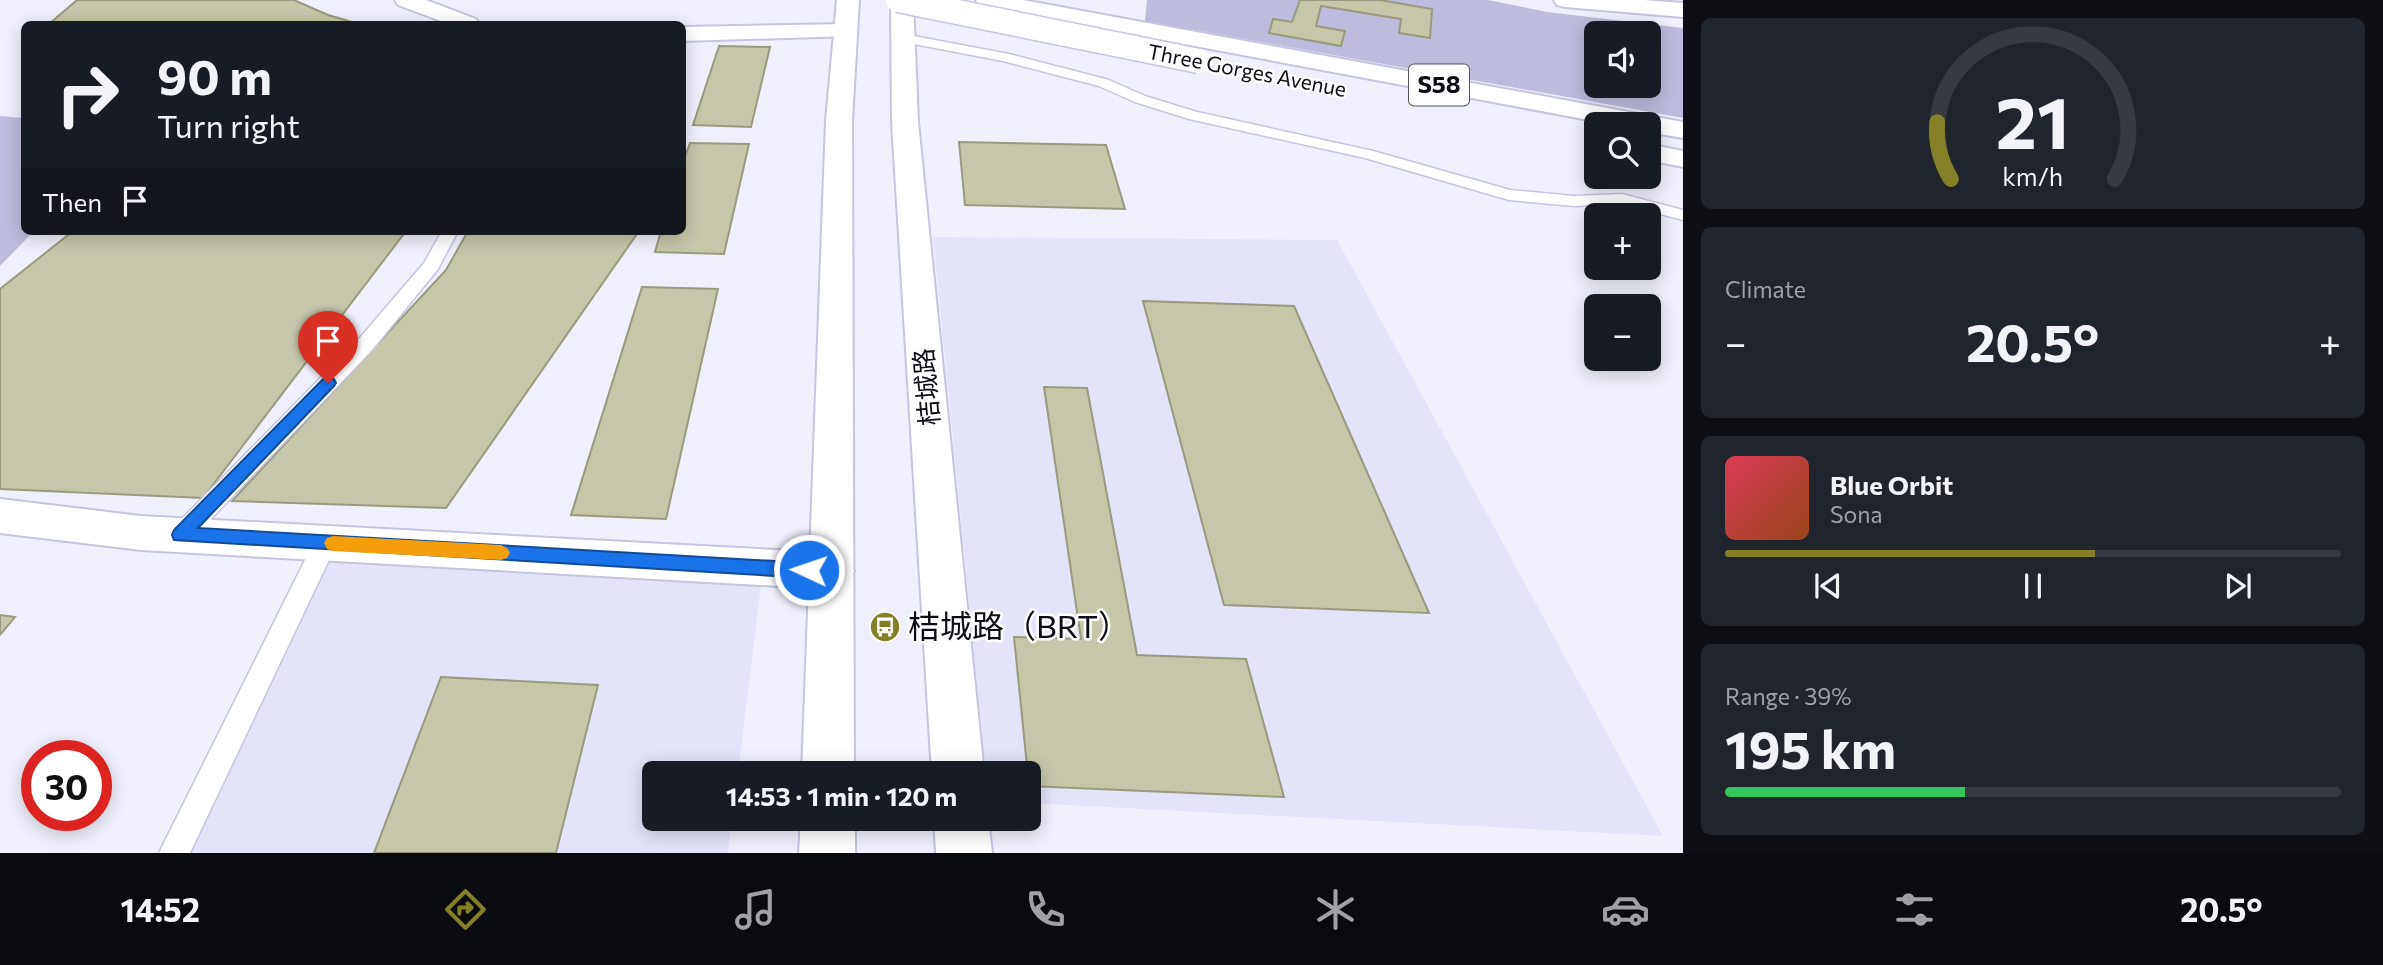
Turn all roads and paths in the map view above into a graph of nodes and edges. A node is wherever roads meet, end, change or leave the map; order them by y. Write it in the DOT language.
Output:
graph roads {
  1 [pos="406,0"];
  2 [pos="900,0"];
  3 [pos="988,0"];
  4 [pos="1565,0"];
  5 [pos="1683,11"];
  6 [pos="847,16"];
  7 [pos="460,21"];
  8 [pos="686,34"];
  9 [pos="903,38"];
  10 [pos="1197,51"];
  11 [pos="1418,106"];
  12 [pos="1683,130"];
  13 [pos="1661,155"];
  14 [pos="1683,159"];
  15 [pos="1683,215"];
  16 [pos="448,235"];
  17 [pos="0,516"];
  18 [pos="181,535"];
  19 [pos="326,543"];
  20 [pos="832,571"];
  21 [pos="828,761"];
  22 [pos="957,761"];
  23 [pos="828,831"];
  24 [pos="962,831"];
  25 [pos="174,853"];
  26 [pos="827,853"];
  27 [pos="964,853"];
  1 -- 7 [label="main road"];
  2 -- 9 [label="main road, 桔城路"];
  2 -- 10 [label="main road, Three Gorges Avenue / S58, bridge"];
  3 -- 10 [label="main road, Three Gorges Avenue / S58"];
  4 -- 5 [label="main road"];
  6 -- 8 [label="main road"];
  6 -- 20 [label="main road"];
  9 -- 15 [label="lane"];
  9 -- 22 [label="main road, 桔城路"];
  10 -- 11 [label="main road, Three Gorges Avenue / S58"];
  10 -- 12 [label="main road, Three Gorges Avenue / S58"];
  13 -- 14 [label="main road"];
  16 -- 18 [label="lane"];
  17 -- 18 [label="main road"];
  18 -- 19 [label="main road"];
  19 -- 20 [label="main road"];
  19 -- 25 [label="lane"];
  20 -- 21 [label="main road"];
  23 -- 26 [label="main road"];
  24 -- 27 [label="main road"];
}
